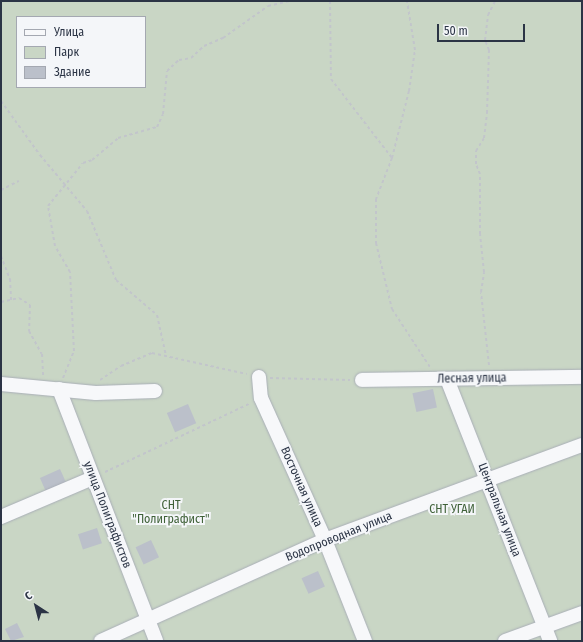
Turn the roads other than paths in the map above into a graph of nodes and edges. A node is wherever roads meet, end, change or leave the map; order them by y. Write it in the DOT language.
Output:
graph roads {
  1 [pos="259,377"];
  2 [pos="582,377"];
  3 [pos="441,379"];
  4 [pos="362,380"];
  5 [pos="1,384"];
  6 [pos="59,389"];
  7 [pos="155,391"];
  8 [pos="582,445"];
  9 [pos="93,478"];
  10 [pos="487,480"];
  11 [pos="1,517"];
  12 [pos="325,540"];
  13 [pos="582,613"];
  14 [pos="148,621"];
  15 [pos="544,626"];
  16 [pos="101,641"];
  17 [pos="156,641"];
  18 [pos="365,641"];
  19 [pos="505,641"];
  20 [pos="550,641"];
  1 -- 12 [label="street, Восточная улица"];
  2 -- 3 [label="street, Лесная улица"];
  3 -- 4 [label="street, Лесная улица"];
  3 -- 10 [label="street, Центральная улица"];
  5 -- 6 [label="street"];
  6 -- 7 [label="street"];
  6 -- 9 [label="street, улица Полиграфистов"];
  8 -- 10 [label="street, Водопроводная улица"];
  9 -- 11 [label="street"];
  9 -- 14 [label="street, улица Полиграфистов"];
  10 -- 12 [label="street, Водопроводная улица"];
  10 -- 15 [label="street, Центральная улица"];
  12 -- 14 [label="street, Водопроводная улица"];
  12 -- 18 [label="street, Восточная улица"];
  13 -- 15 [label="street"];
  14 -- 16 [label="street, Водопроводная улица"];
  14 -- 17 [label="street, улица Полиграфистов"];
  15 -- 19 [label="street"];
  15 -- 20 [label="street, Центральная улица"];
}
